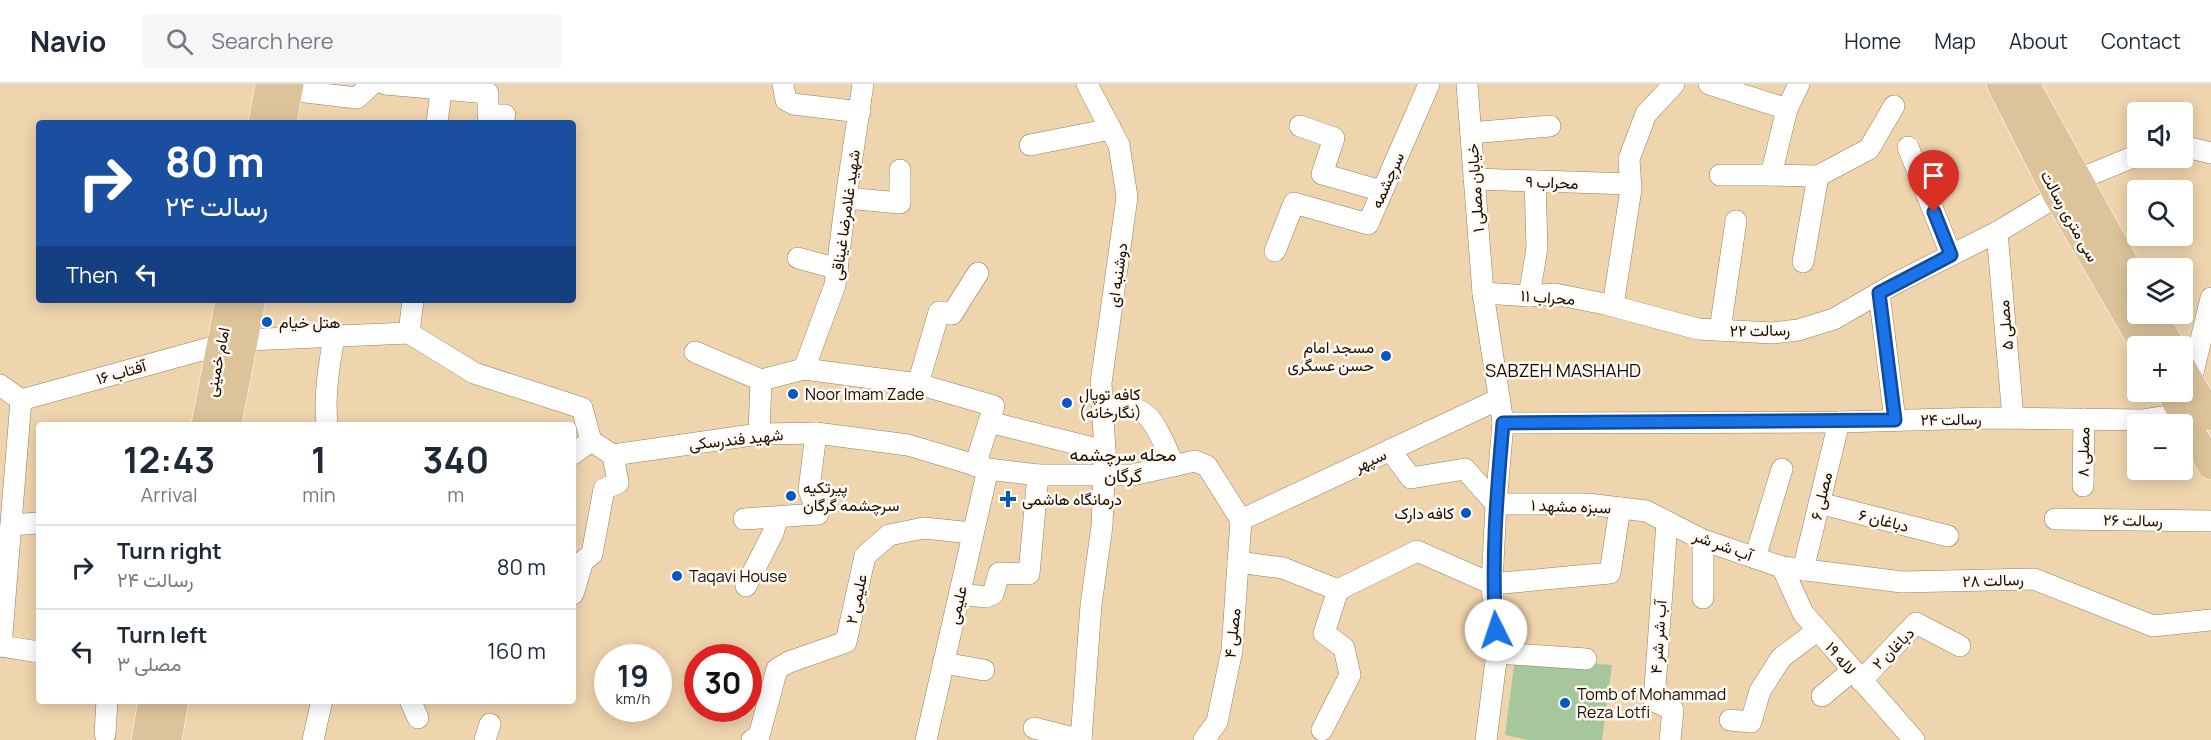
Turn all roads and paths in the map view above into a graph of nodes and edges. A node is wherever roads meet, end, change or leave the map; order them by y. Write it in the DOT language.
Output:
graph roads {
  1 [pos="372,84"];
  2 [pos="385,84"];
  3 [pos="783,84"];
  4 [pos="863,84"];
  5 [pos="1087,84"];
  6 [pos="1429,84"];
  7 [pos="1467,84"];
  8 [pos="1674,84"];
  9 [pos="1709,84"];
  10 [pos="1799,84"];
  11 [pos="2000,84"];
  12 [pos="2026,84"];
  13 [pos="283,86"];
  14 [pos="442,86"];
  15 [pos="1894,106"];
  16 [pos="1787,109"];
  17 [pos="860,112"];
  18 [pos="505,115"];
  19 [pos="264,120"];
  20 [pos="283,120"];
  21 [pos="437,120"];
  22 [pos="1300,126"];
  23 [pos="1550,126"];
  24 [pos="1111,129"];
  25 [pos="1471,133"];
  26 [pos="1030,145"];
  27 [pos="1908,147"];
  28 [pos="2193,149"];
  29 [pos="2211,153"];
  30 [pos="2127,159"];
  31 [pos="900,170"];
  32 [pos="1720,175"];
  33 [pos="1771,175"];
  34 [pos="1818,176"];
  35 [pos="1474,179"];
  36 [pos="1535,181"];
  37 [pos="1631,184"];
  38 [pos="2067,188"];
  39 [pos="1382,191"];
  40 [pos="846,198"];
  41 [pos="1736,220"];
  42 [pos="1997,232"];
  43 [pos="1275,251"];
  44 [pos="1951,255"];
  45 [pos="798,258"];
  46 [pos="1803,262"];
  47 [pos="838,269"];
  48 [pos="2127,272"];
  49 [pos="978,273"];
  50 [pos="1483,293"];
  51 [pos="1879,293"];
  52 [pos="1529,296"];
  53 [pos="2211,298"];
  54 [pos="229,303"];
  55 [pos="250,303"];
  56 [pos="413,303"];
  57 [pos="1613,306"];
  58 [pos="1720,330"];
  59 [pos="409,333"];
  60 [pos="2139,336"];
  61 [pos="334,337"];
  62 [pos="229,340"];
  63 [pos="695,352"];
  64 [pos="2193,352"];
  65 [pos="804,369"];
  66 [pos="761,380"];
  67 [pos="918,384"];
  68 [pos="0,385"];
  69 [pos="1499,399"];
  70 [pos="21,400"];
  71 [pos="2193,400"];
  72 [pos="2164,402"];
  73 [pos="2186,402"];
  74 [pos="1104,406"];
  75 [pos="991,414"];
  76 [pos="2211,417"];
  77 [pos="2013,418"];
  78 [pos="2084,419"];
  79 [pos="1895,420"];
  80 [pos="206,422"];
  81 [pos="228,422"];
  82 [pos="327,422"];
  83 [pos="1839,422"];
  84 [pos="1503,423"];
  85 [pos="816,433"];
  86 [pos="759,434"];
  87 [pos="591,441"];
  88 [pos="1390,450"];
  89 [pos="1105,451"];
  90 [pos="576,452"];
  91 [pos="613,455"];
  92 [pos="8,458"];
  93 [pos="1174,466"];
  94 [pos="2211,466"];
  95 [pos="981,467"];
  96 [pos="1782,469"];
  97 [pos="1038,475"];
  98 [pos="1105,475"];
  99 [pos="2083,486"];
  100 [pos="1819,503"];
  101 [pos="1496,504"];
  102 [pos="1620,508"];
  103 [pos="1646,511"];
  104 [pos="777,518"];
  105 [pos="744,519"];
  106 [pos="2055,519"];
  107 [pos="1241,520"];
  108 [pos="2211,521"];
  109 [pos="1667,522"];
  110 [pos="36,523"];
  111 [pos="11,525"];
  112 [pos="972,533"];
  113 [pos="1948,536"];
  114 [pos="1703,540"];
  115 [pos="1755,558"];
  116 [pos="1238,562"];
  117 [pos="1782,567"];
  118 [pos="1803,570"];
  119 [pos="576,584"];
  120 [pos="1492,584"];
  121 [pos="746,586"];
  122 [pos="1338,591"];
  123 [pos="960,594"];
  124 [pos="1703,598"];
  125 [pos="2211,620"];
  126 [pos="1818,630"];
  127 [pos="1,646"];
  128 [pos="1960,646"];
  129 [pos="36,652"];
  130 [pos="1497,653"];
  131 [pos="1586,659"];
  132 [pos="944,663"];
  133 [pos="984,670"];
  134 [pos="1857,675"];
  135 [pos="1822,696"];
  136 [pos="107,704"];
  137 [pos="151,704"];
  138 [pos="174,704"];
  139 [pos="321,704"];
  140 [pos="1730,720"];
  141 [pos="1034,728"];
  142 [pos="1322,730"];
  143 [pos="105,734"];
  144 [pos="145,740"];
  145 [pos="168,740"];
  146 [pos="313,740"];
  147 [pos="752,740"];
  148 [pos="926,740"];
  149 [pos="1081,740"];
  150 [pos="1204,740"];
  151 [pos="1486,740"];
  152 [pos="1670,740"];
  153 [pos="1914,740"];
  1 -- 13 [label="street"];
  2 -- 14 [label="street"];
  3 -- 17 [label="street"];
  4 -- 17 [label="street, شهید غلامرضا غیناقی"];
  5 -- 24 [label="street, دوشنبه ای"];
  6 -- 39 [label="street, سرچشمه"];
  7 -- 25 [label="street, خیابان مصلی ۱"];
  8 -- 37 [label="street"];
  9 -- 16 [label="street"];
  10 -- 16 [label="street"];
  11 -- 38 [label="main road, سی متری رسالت"];
  12 -- 38 [label="main road, سی متری رسالت"];
  13 -- 19 [label="main road"];
  13 -- 20 [label="main road"];
  14 -- 18 [label="street"];
  14 -- 21 [label="street"];
  15 -- 34 [label="street"];
  16 -- 33 [label="street"];
  17 -- 40 [label="street, شهید غلامرضا غیناقی"];
  22 -- 39 [label="street"];
  23 -- 25 [label="street"];
  24 -- 26 [label="street"];
  24 -- 74 [label="street, دوشنبه ای"];
  25 -- 35 [label="street, خیابان مصلی ۱"];
  27 -- 44 [label="street"];
  28 -- 29 [label="street"];
  30 -- 38 [label="street, ۲۲ رسالت"];
  31 -- 40 [label="street"];
  32 -- 33 [label="street"];
  33 -- 34 [label="street"];
  34 -- 46 [label="street"];
  35 -- 36 [label="street, ۹ محراب"];
  35 -- 50 [label="street, خیابان مصلی ۱"];
  36 -- 37 [label="street, ۹ محراب"];
  36 -- 52 [label="street"];
  37 -- 57 [label="street"];
  38 -- 42 [label="street, ۲۲ رسالت"];
  38 -- 48 [label="main road, سی متری رسالت"];
  38 -- 60 [label="main road, سی متری رسالت"];
  39 -- 43 [label="street, سرچشمه"];
  40 -- 47 [label="street, شهید غلامرضا غیناقی"];
  41 -- 58 [label="street"];
  42 -- 44 [label="street, ۲۲ رسالت"];
  42 -- 77 [label="street, ۵ مصلی"];
  44 -- 51 [label="street, ۲۲ رسالت"];
  45 -- 47 [label="street"];
  47 -- 65 [label="street, شهید غلامرضا غیناقی"];
  49 -- 67 [label="street"];
  50 -- 52 [label="street, ۱۱ محراب"];
  50 -- 69 [label="street, خیابان مصلی ۱"];
  51 -- 58 [label="street, ۲۲ رسالت"];
  51 -- 79 [label="street"];
  52 -- 57 [label="street, ۱۱ محراب"];
  53 -- 64 [label="street"];
  54 -- 62 [label="main road, امام خمینی"];
  55 -- 62 [label="main road, امام خمینی"];
  56 -- 59 [label="street"];
  57 -- 58 [label="street, ۲۲ رسالت"];
  59 -- 61 [label="street, آفتاب ۱۶"];
  59 -- 87 [label="street"];
  61 -- 62 [label="street, آفتاب ۱۶"];
  61 -- 82 [label="street"];
  62 -- 70 [label="street, آفتاب ۱۶"];
  62 -- 80 [label="main road, امام خمینی"];
  62 -- 81 [label="main road, امام خمینی"];
  63 -- 66 [label="street"];
  65 -- 66 [label="street"];
  65 -- 67 [label="street"];
  66 -- 86 [label="street"];
  67 -- 75 [label="street"];
  68 -- 70 [label="street"];
  69 -- 84 [label="street, خیابان مصلی ۱"];
  69 -- 88 [label="street, سپهر"];
  70 -- 92 [label="street"];
  71 -- 76 [label="main road"];
  72 -- 78 [label="street, ۲۴ رسالت"];
  73 -- 94 [label="main road"];
  74 -- 89 [label="street, دوشنبه ای"];
  74 -- 93 [label="street"];
  75 -- 89 [label="street"];
  75 -- 95 [label="street, علیمی"];
  77 -- 78 [label="street, ۲۴ رسالت"];
  77 -- 79 [label="street, ۲۴ رسالت"];
  78 -- 99 [label="street, ۸ مصلی"];
  79 -- 83 [label="street, ۲۴ رسالت"];
  83 -- 84 [label="street, ۲۴ رسالت"];
  83 -- 100 [label="street, ۶ مصلی"];
  84 -- 101 [label="street, خیابان مصلی ۱"];
  85 -- 86 [label="street, شهید فندرسکی"];
  85 -- 95 [label="street, شهید فندرسکی"];
  85 -- 104 [label="street"];
  86 -- 91 [label="street, شهید فندرسکی"];
  87 -- 90 [label="street"];
  87 -- 91 [label="street"];
  88 -- 101 [label="street"];
  88 -- 107 [label="street, سپهر"];
  89 -- 98 [label="street, دوشنبه ای"];
  91 -- 119 [label="street"];
  92 -- 111 [label="street"];
  93 -- 98 [label="street, شهید فندرسکی"];
  93 -- 107 [label="street, شهید فندرسکی"];
  95 -- 97 [label="street, شهید فندرسکی"];
  95 -- 112 [label="street, علیمی"];
  96 -- 115 [label="street"];
  97 -- 98 [label="street, شهید فندرسکی"];
  97 -- 123 [label="street"];
  98 -- 149 [label="street"];
  100 -- 113 [label="street, ۶ دباغان"];
  100 -- 118 [label="street, ۶ مصلی"];
  101 -- 102 [label="street, ۱ سبزه مشهد"];
  101 -- 120 [label="street, خیابان مصلی ۱"];
  102 -- 103 [label="street, ۱ سبزه مشهد"];
  102 -- 120 [label="street"];
  103 -- 109 [label="street, آب شر شر"];
  104 -- 105 [label="street"];
  104 -- 121 [label="street"];
  106 -- 108 [label="street, ۲۶ رسالت"];
  107 -- 116 [label="street, ۴ مصلی"];
  109 -- 114 [label="street, آب شر شر"];
  109 -- 152 [label="street, ۴ آب شر شر"];
  110 -- 111 [label="street"];
  111 -- 127 [label="street"];
  112 -- 123 [label="street, علیمی"];
  112 -- 147 [label="street, ۲ علیمی"];
  114 -- 115 [label="street, آب شر شر"];
  114 -- 124 [label="street"];
  115 -- 117 [label="street, آب شر شر"];
  116 -- 122 [label="street"];
  116 -- 150 [label="street, ۴ مصلی"];
  117 -- 118 [label="street, آب شر شر"];
  117 -- 126 [label="street, ۱۹ لاله"];
  118 -- 125 [label="street, ۲۸ رسالت"];
  120 -- 122 [label="street"];
  120 -- 130 [label="street, خیابان مصلی ۱"];
  122 -- 142 [label="street"];
  123 -- 132 [label="street, علیمی"];
  126 -- 134 [label="street, ۱۹ لاله"];
  126 -- 140 [label="street"];
  127 -- 129 [label="street"];
  128 -- 134 [label="street, ۲ دباغان"];
  130 -- 131 [label="street"];
  130 -- 151 [label="street, خیابان مصلی ۱"];
  132 -- 133 [label="street"];
  132 -- 148 [label="street, علیمی"];
  134 -- 135 [label="street"];
  134 -- 153 [label="street, ۱۹ لاله"];
  136 -- 143 [label="street"];
  137 -- 144 [label="main road"];
  138 -- 145 [label="main road"];
  139 -- 146 [label="street"];
  141 -- 149 [label="street"];
}
